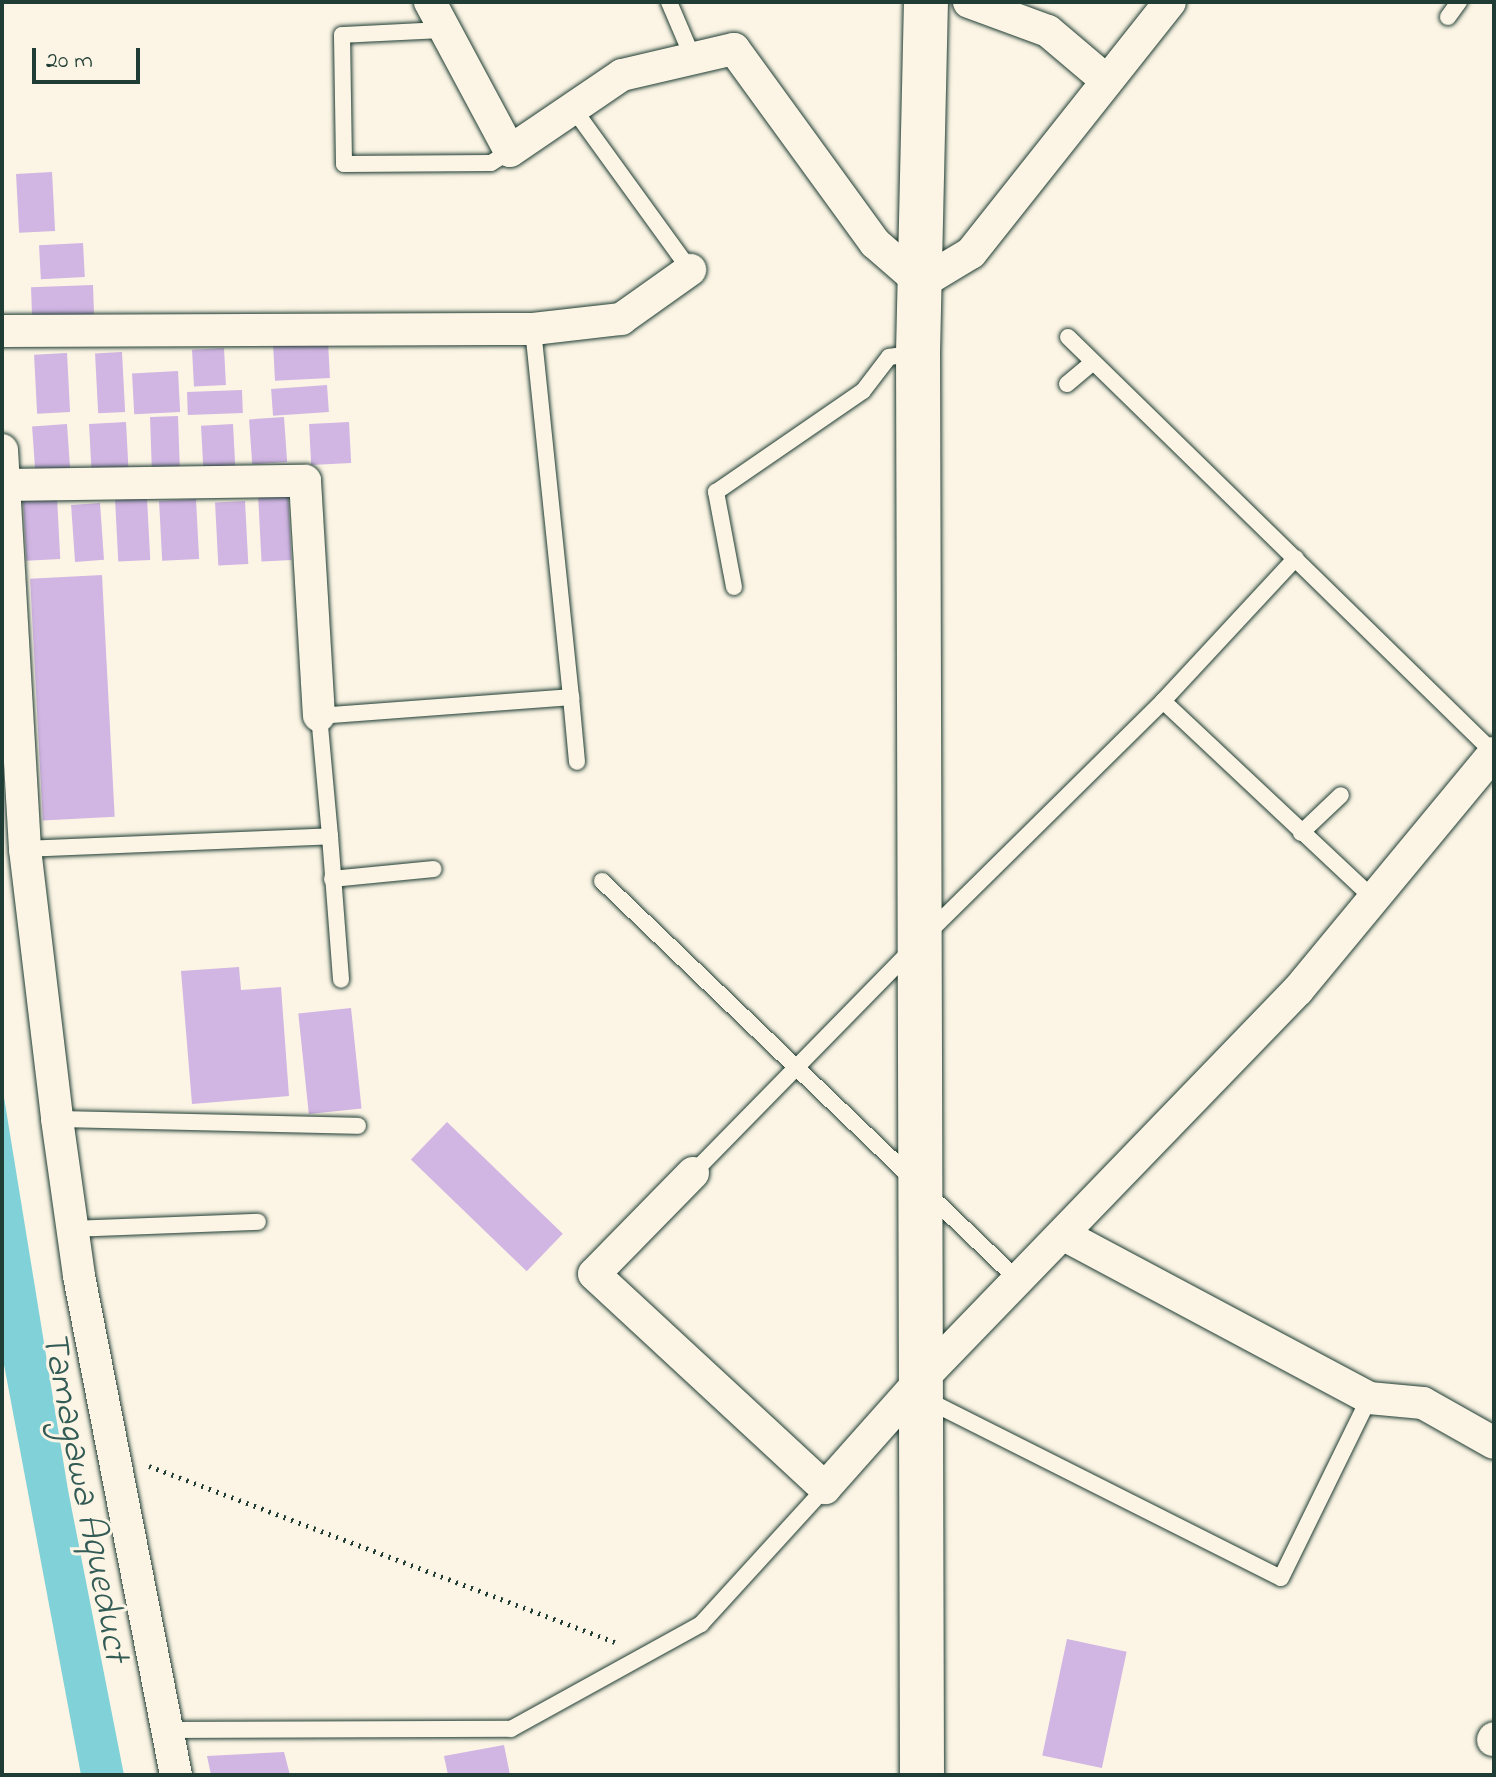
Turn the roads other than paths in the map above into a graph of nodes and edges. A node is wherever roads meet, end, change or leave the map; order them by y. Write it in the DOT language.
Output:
graph roads {
  1 [pos="669,2"];
  2 [pos="926,2"];
  3 [pos="969,2"];
  4 [pos="1170,2"];
  5 [pos="1459,2"];
  6 [pos="437,16"];
  7 [pos="1448,17"];
  8 [pos="692,56"];
  9 [pos="1107,81"];
  10 [pos="575,111"];
  11 [pos="510,151"];
  12 [pos="690,270"];
  13 [pos="921,283"];
  14 [pos="533,329"];
  15 [pos="2,331"];
  16 [pos="1068,337"];
  17 [pos="918,353"];
  18 [pos="1093,362"];
  19 [pos="1067,384"];
  20 [pos="2,450"];
  21 [pos="3,485"];
  22 [pos="1296,558"];
  23 [pos="734,587"];
  24 [pos="571,697"];
  25 [pos="1163,701"];
  26 [pos="319,716"];
  27 [pos="1494,753"];
  28 [pos="577,762"];
  29 [pos="1341,795"];
  30 [pos="1301,833"];
  31 [pos="330,836"];
  32 [pos="25,849"];
  33 [pos="434,869"];
  34 [pos="332,879"];
  35 [pos="602,881"];
  36 [pos="1373,898"];
  37 [pos="918,942"];
  38 [pos="341,980"];
  39 [pos="797,1069"];
  40 [pos="57,1119"];
  41 [pos="358,1126"];
  42 [pos="693,1173"];
  43 [pos="918,1185"];
  44 [pos="258,1222"];
  45 [pos="72,1229"];
  46 [pos="1064,1235"];
  47 [pos="1018,1280"];
  48 [pos="920,1389"];
  49 [pos="1369,1398"];
  50 [pos="1494,1443"];
  51 [pos="825,1488"];
  52 [pos="166,1730"];
  53 [pos="176,1775"];
  54 [pos="922,1775"];
  1 -- 8 [label="lane"];
  2 -- 13 [label="street"];
  3 -- 9 [label="street"];
  4 -- 9 [label="street"];
  5 -- 7 [label="lane"];
  6 -- 11 [label="street"];
  6 -- 11 [label="lane"];
  8 -- 10 [label="street"];
  8 -- 13 [label="street"];
  9 -- 13 [label="street"];
  10 -- 11 [label="street"];
  10 -- 12 [label="lane"];
  12 -- 14 [label="street"];
  13 -- 17 [label="street"];
  14 -- 15 [label="street"];
  14 -- 24 [label="lane"];
  16 -- 18 [label="lane"];
  17 -- 23 [label="lane"];
  17 -- 37 [label="street"];
  18 -- 19 [label="lane"];
  18 -- 22 [label="lane"];
  20 -- 21 [label="street"];
  21 -- 26 [label="street"];
  21 -- 32 [label="street"];
  22 -- 25 [label="lane"];
  22 -- 27 [label="lane"];
  24 -- 26 [label="lane"];
  24 -- 28 [label="lane"];
  25 -- 30 [label="lane"];
  25 -- 37 [label="lane"];
  26 -- 31 [label="lane"];
  27 -- 36 [label="street"];
  29 -- 30 [label="lane"];
  30 -- 36 [label="lane"];
  31 -- 32 [label="lane"];
  31 -- 34 [label="lane"];
  32 -- 40 [label="street"];
  33 -- 34 [label="lane"];
  34 -- 38 [label="lane"];
  35 -- 39 [label="lane"];
  36 -- 46 [label="street"];
  37 -- 39 [label="lane"];
  37 -- 43 [label="street"];
  39 -- 42 [label="lane"];
  39 -- 43 [label="lane"];
  40 -- 41 [label="lane"];
  40 -- 45 [label="street"];
  42 -- 51 [label="street"];
  43 -- 47 [label="lane"];
  43 -- 48 [label="street"];
  44 -- 45 [label="lane"];
  45 -- 52 [label="street"];
  46 -- 47 [label="street"];
  46 -- 49 [label="street"];
  47 -- 48 [label="street"];
  48 -- 49 [label="lane"];
  48 -- 51 [label="street"];
  48 -- 54 [label="street"];
  49 -- 50 [label="street"];
  51 -- 52 [label="lane"];
  52 -- 53 [label="street"];
}
